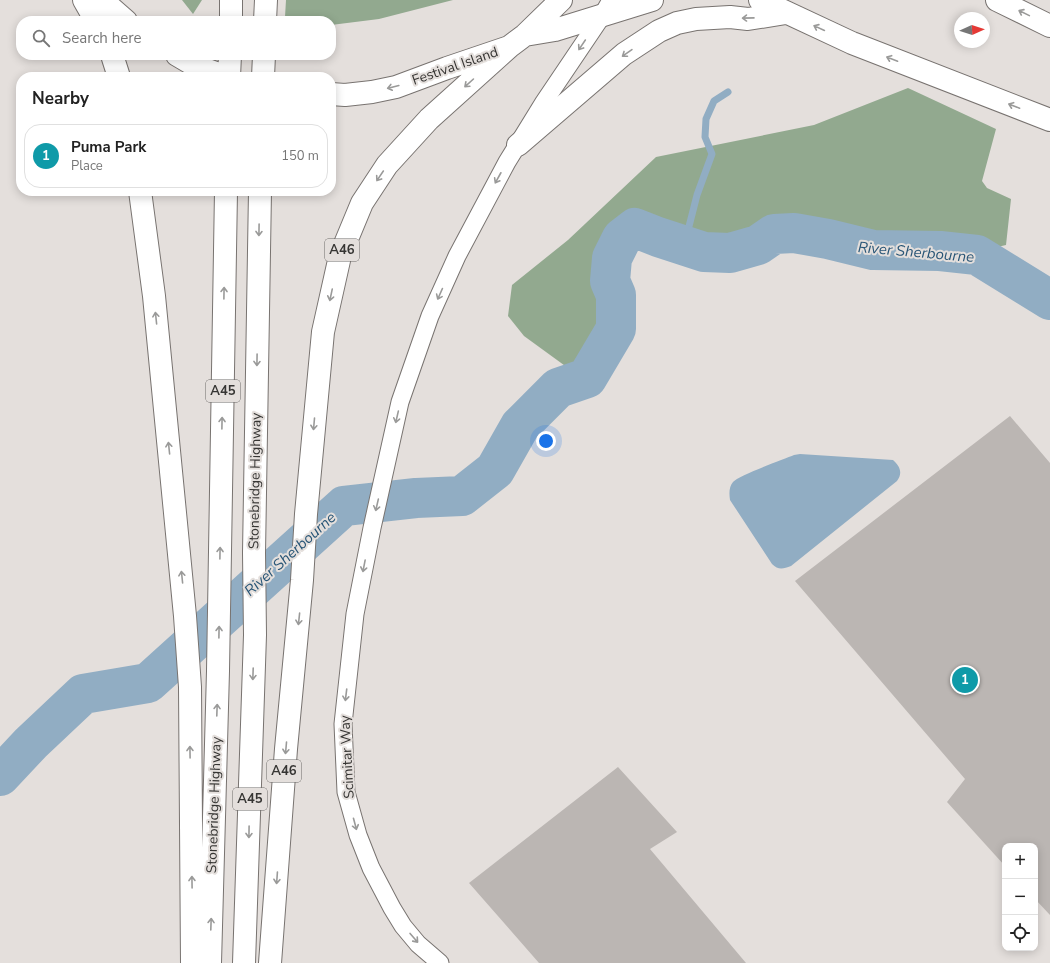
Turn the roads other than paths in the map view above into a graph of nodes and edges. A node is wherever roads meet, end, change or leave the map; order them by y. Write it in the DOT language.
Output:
graph roads {
  1 [pos="84,0"];
  2 [pos="102,0"];
  3 [pos="231,0"];
  4 [pos="266,0"];
  5 [pos="561,0"];
  6 [pos="652,0"];
  7 [pos="760,0"];
  8 [pos="997,0"];
  9 [pos="606,8"];
  10 [pos="786,13"];
  11 [pos="93,16"];
  12 [pos="120,16"];
  13 [pos="231,16"];
  14 [pos="265,16"];
  15 [pos="1050,26"];
  16 [pos="517,41"];
  17 [pos="114,60"];
  18 [pos="186,60"];
  19 [pos="230,60"];
  20 [pos="264,60"];
  21 [pos="117,72"];
  22 [pos="214,72"];
  23 [pos="228,72"];
  24 [pos="263,72"];
  25 [pos="336,94"];
  26 [pos="1050,120"];
  27 [pos="518,145"];
  28 [pos="141,196"];
  29 [pos="226,196"];
  30 [pos="260,196"];
  31 [pos="192,963"];
  32 [pos="210,963"];
  33 [pos="244,963"];
  34 [pos="270,963"];
  35 [pos="438,963"];
  1 -- 11 [label="highway"];
  2 -- 12 [label="highway"];
  3 -- 13 [label="highway"];
  4 -- 14 [label="highway"];
  5 -- 16 [label="highway, Festival Island"];
  6 -- 9 [label="highway"];
  7 -- 10 [label="highway"];
  15 -- 8 [label="highway, one-way"];
  9 -- 16 [label="highway"];
  9 -- 27 [label="street, Scimitar Way, one-way"];
  26 -- 10 [label="highway, one-way"];
  10 -- 27 [label="highway, one-way"];
  16 -- 25 [label="highway, Festival Island, one-way"];
  16 -- 34 [label="highway, A46, one-way"];
  17 -- 21 [label="highway"];
  18 -- 22 [label="highway"];
  19 -- 23 [label="highway"];
  20 -- 24 [label="highway"];
  27 -- 35 [label="street, Scimitar Way, one-way"];
  31 -- 28 [label="highway, one-way"];
  32 -- 29 [label="highway, Stonebridge Highway / A45, one-way"];
  30 -- 33 [label="highway, Stonebridge Highway / A45, one-way"];
}
